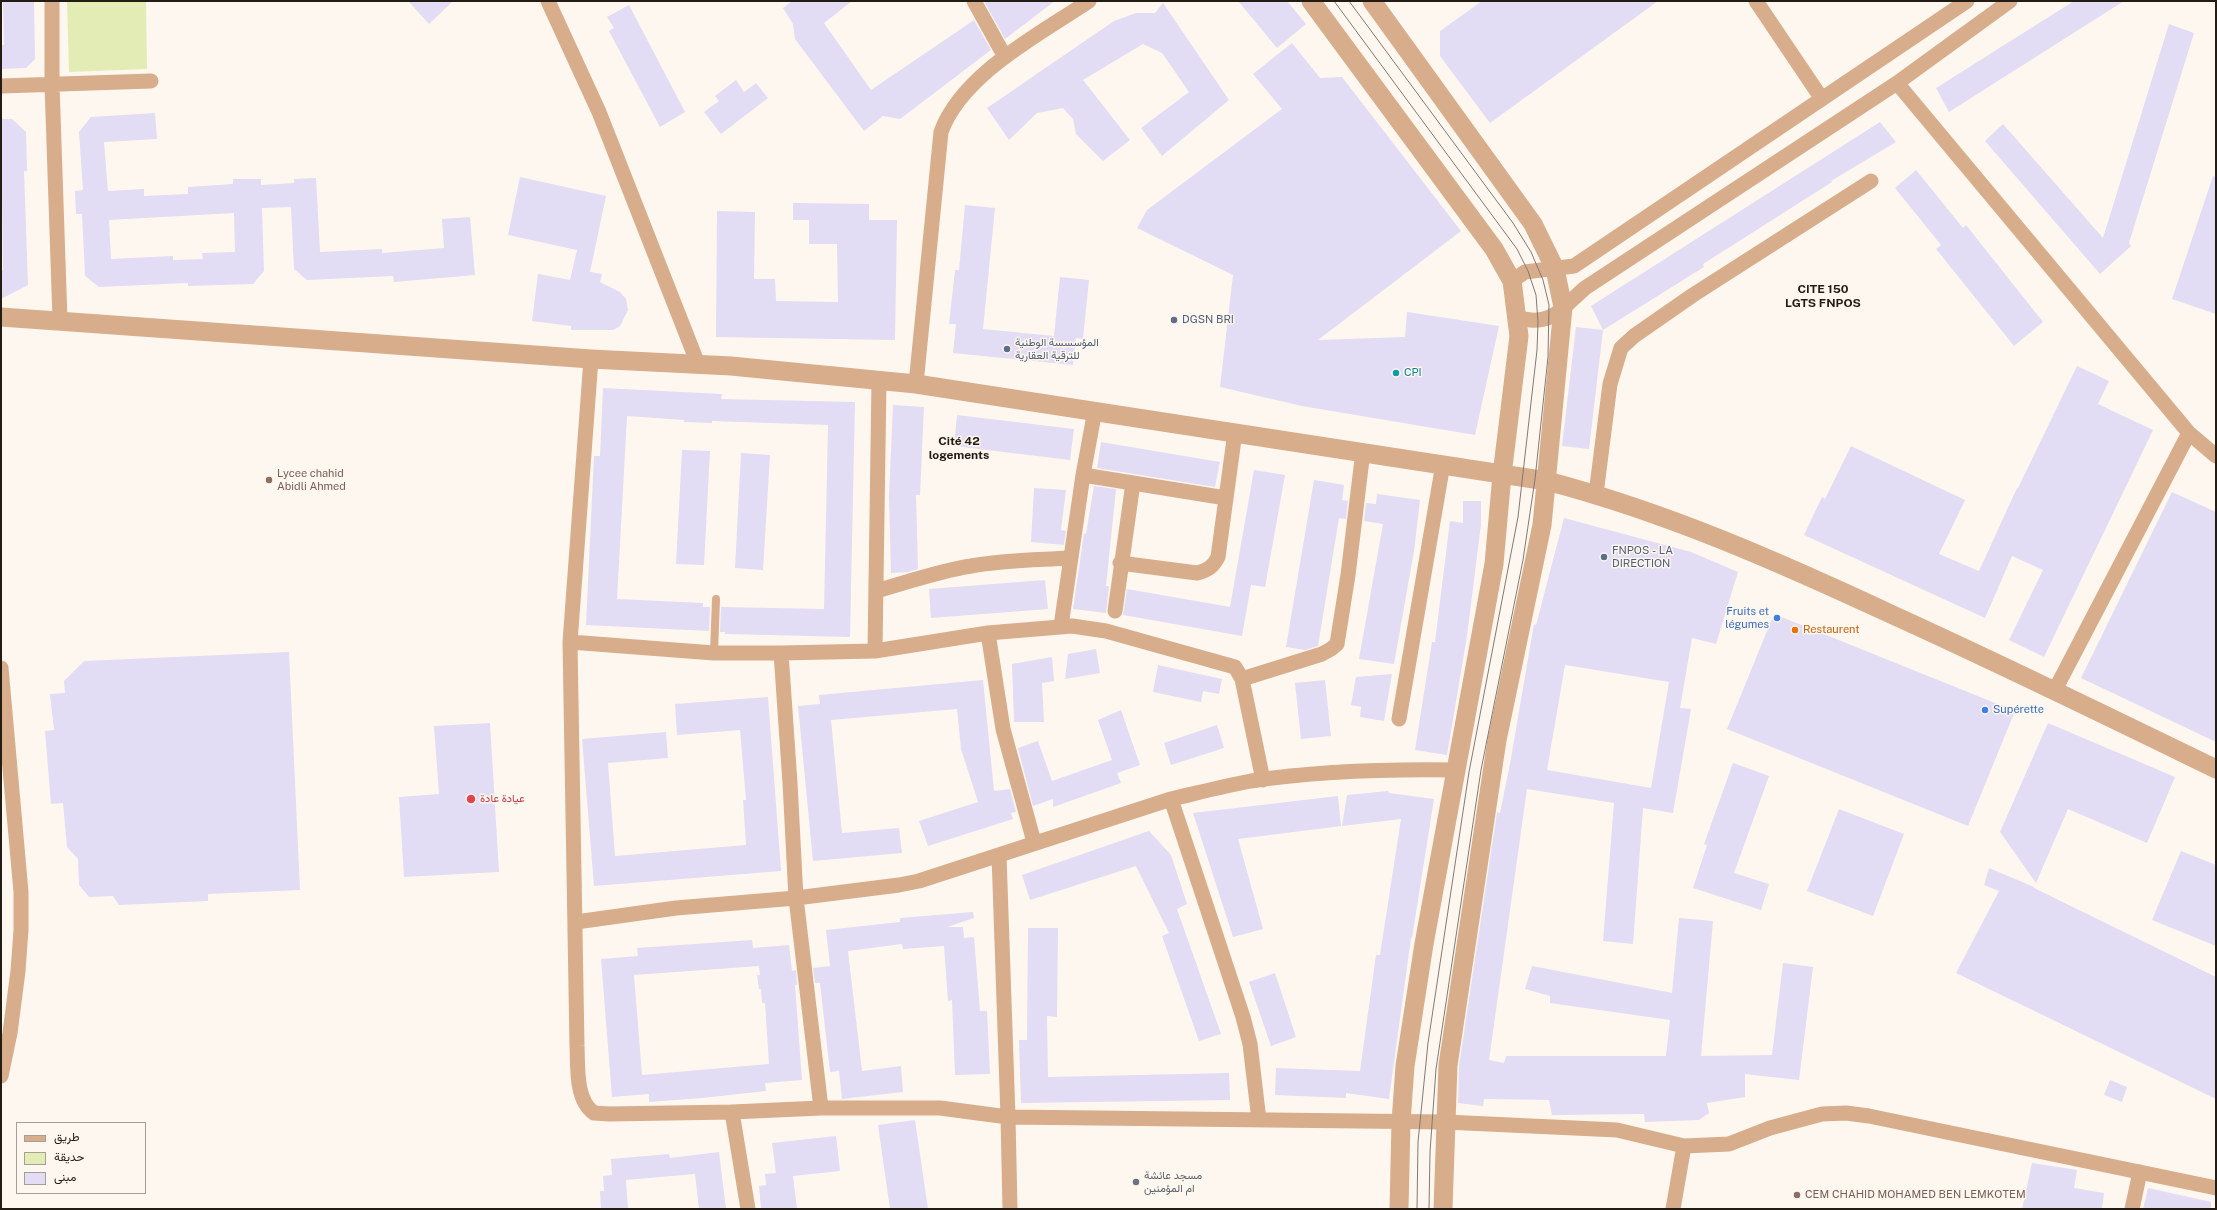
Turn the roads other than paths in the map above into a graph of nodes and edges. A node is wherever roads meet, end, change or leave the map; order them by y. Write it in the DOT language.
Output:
graph roads {
  1 [pos="52,1"];
  2 [pos="548,1"];
  3 [pos="974,1"];
  4 [pos="1089,1"];
  5 [pos="1311,1"];
  6 [pos="1372,1"];
  7 [pos="1756,1"];
  8 [pos="1967,1"];
  9 [pos="2010,2"];
  10 [pos="1005,57"];
  11 [pos="151,82"];
  12 [pos="1897,83"];
  13 [pos="52,84"];
  14 [pos="1,86"];
  15 [pos="1822,99"];
  16 [pos="1871,181"];
  17 [pos="1555,268"];
  18 [pos="1512,281"];
  19 [pos="1563,307"];
  20 [pos="1,317"];
  21 [pos="1516,317"];
  22 [pos="60,320"];
  23 [pos="591,359"];
  24 [pos="698,364"];
  25 [pos="879,380"];
  26 [pos="916,384"];
  27 [pos="1095,410"];
  28 [pos="1236,432"];
  29 [pos="2188,433"];
  30 [pos="1363,451"];
  31 [pos="2215,451"];
  32 [pos="1442,464"];
  33 [pos="1083,475"];
  34 [pos="1502,475"];
  35 [pos="1547,481"];
  36 [pos="1133,483"];
  37 [pos="1596,494"];
  38 [pos="1226,498"];
  39 [pos="1069,558"];
  40 [pos="1120,563"];
  41 [pos="876,591"];
  42 [pos="716,599"];
  43 [pos="1115,611"];
  44 [pos="1061,626"];
  45 [pos="988,633"];
  46 [pos="570,642"];
  47 [pos="875,651"];
  48 [pos="714,653"];
  49 [pos="781,653"];
  50 [pos="1,668"];
  51 [pos="1242,679"];
  52 [pos="2055,690"];
  53 [pos="1399,719"];
  54 [pos="3,721"];
  55 [pos="2216,769"];
  56 [pos="1455,770"];
  57 [pos="1263,780"];
  58 [pos="1171,799"];
  59 [pos="1034,842"];
  60 [pos="999,854"];
  61 [pos="796,898"];
  62 [pos="576,922"];
  63 [pos="6,1034"];
  64 [pos="1,1076"];
  65 [pos="820,1108"];
  66 [pos="732,1112"];
  67 [pos="1008,1117"];
  68 [pos="1260,1120"];
  69 [pos="1401,1122"];
  70 [pos="1445,1122"];
  71 [pos="1684,1146"];
  72 [pos="2140,1172"];
  73 [pos="2216,1188"];
  74 [pos="748,1209"];
  75 [pos="1010,1209"];
  76 [pos="1399,1209"];
  77 [pos="1443,1209"];
  78 [pos="1673,1209"];
  79 [pos="2132,1209"];
  1 -- 13 [label="street"];
  2 -- 24 [label="street"];
  3 -- 10 [label="street"];
  4 -- 10 [label="street"];
  5 -- 18 [label="street"];
  6 -- 17 [label="street"];
  7 -- 15 [label="street"];
  8 -- 15 [label="street"];
  9 -- 12 [label="street"];
  10 -- 26 [label="street"];
  11 -- 13 [label="street"];
  12 -- 19 [label="street"];
  12 -- 29 [label="street"];
  13 -- 14 [label="street"];
  13 -- 22 [label="street"];
  15 -- 17 [label="street"];
  16 -- 37 [label="street"];
  17 -- 18 [label="street"];
  17 -- 19 [label="street"];
  18 -- 21 [label="street"];
  19 -- 21 [label="street"];
  19 -- 35 [label="street"];
  20 -- 22 [label="street"];
  21 -- 34 [label="street"];
  22 -- 23 [label="street"];
  23 -- 24 [label="street"];
  23 -- 46 [label="street"];
  24 -- 25 [label="street"];
  25 -- 26 [label="street"];
  25 -- 41 [label="street"];
  26 -- 27 [label="street"];
  27 -- 28 [label="street"];
  27 -- 33 [label="street"];
  28 -- 30 [label="street"];
  28 -- 38 [label="street"];
  29 -- 31 [label="street"];
  29 -- 52 [label="street"];
  30 -- 32 [label="street"];
  30 -- 51 [label="street"];
  32 -- 34 [label="street"];
  32 -- 53 [label="street"];
  33 -- 36 [label="street"];
  33 -- 39 [label="street"];
  34 -- 35 [label="street"];
  34 -- 56 [label="street"];
  35 -- 37 [label="street"];
  35 -- 70 [label="street"];
  36 -- 38 [label="street"];
  36 -- 40 [label="street"];
  37 -- 52 [label="street"];
  38 -- 40 [label="street"];
  39 -- 41 [label="street"];
  39 -- 44 [label="street"];
  40 -- 43 [label="street"];
  41 -- 47 [label="street"];
  42 -- 48 [label="lane"];
  44 -- 45 [label="street"];
  44 -- 51 [label="street"];
  45 -- 47 [label="street"];
  45 -- 59 [label="street"];
  46 -- 48 [label="street"];
  46 -- 62 [label="street"];
  47 -- 49 [label="street"];
  48 -- 49 [label="street"];
  49 -- 61 [label="street"];
  50 -- 54 [label="street"];
  51 -- 57 [label="street"];
  52 -- 55 [label="street"];
  54 -- 63 [label="street"];
  56 -- 57 [label="street"];
  56 -- 69 [label="street"];
  57 -- 58 [label="street"];
  58 -- 59 [label="street"];
  58 -- 68 [label="street"];
  59 -- 60 [label="street"];
  60 -- 61 [label="street"];
  60 -- 67 [label="street"];
  61 -- 62 [label="street"];
  61 -- 65 [label="street"];
  62 -- 66 [label="street"];
  63 -- 64 [label="street"];
  65 -- 66 [label="street"];
  65 -- 67 [label="street"];
  66 -- 74 [label="street"];
  67 -- 68 [label="street"];
  67 -- 75 [label="street"];
  68 -- 69 [label="street"];
  69 -- 70 [label="street"];
  69 -- 76 [label="street"];
  70 -- 71 [label="street"];
  70 -- 77 [label="street"];
  71 -- 72 [label="street"];
  71 -- 78 [label="street"];
  72 -- 73 [label="street"];
  72 -- 79 [label="street"];
}
